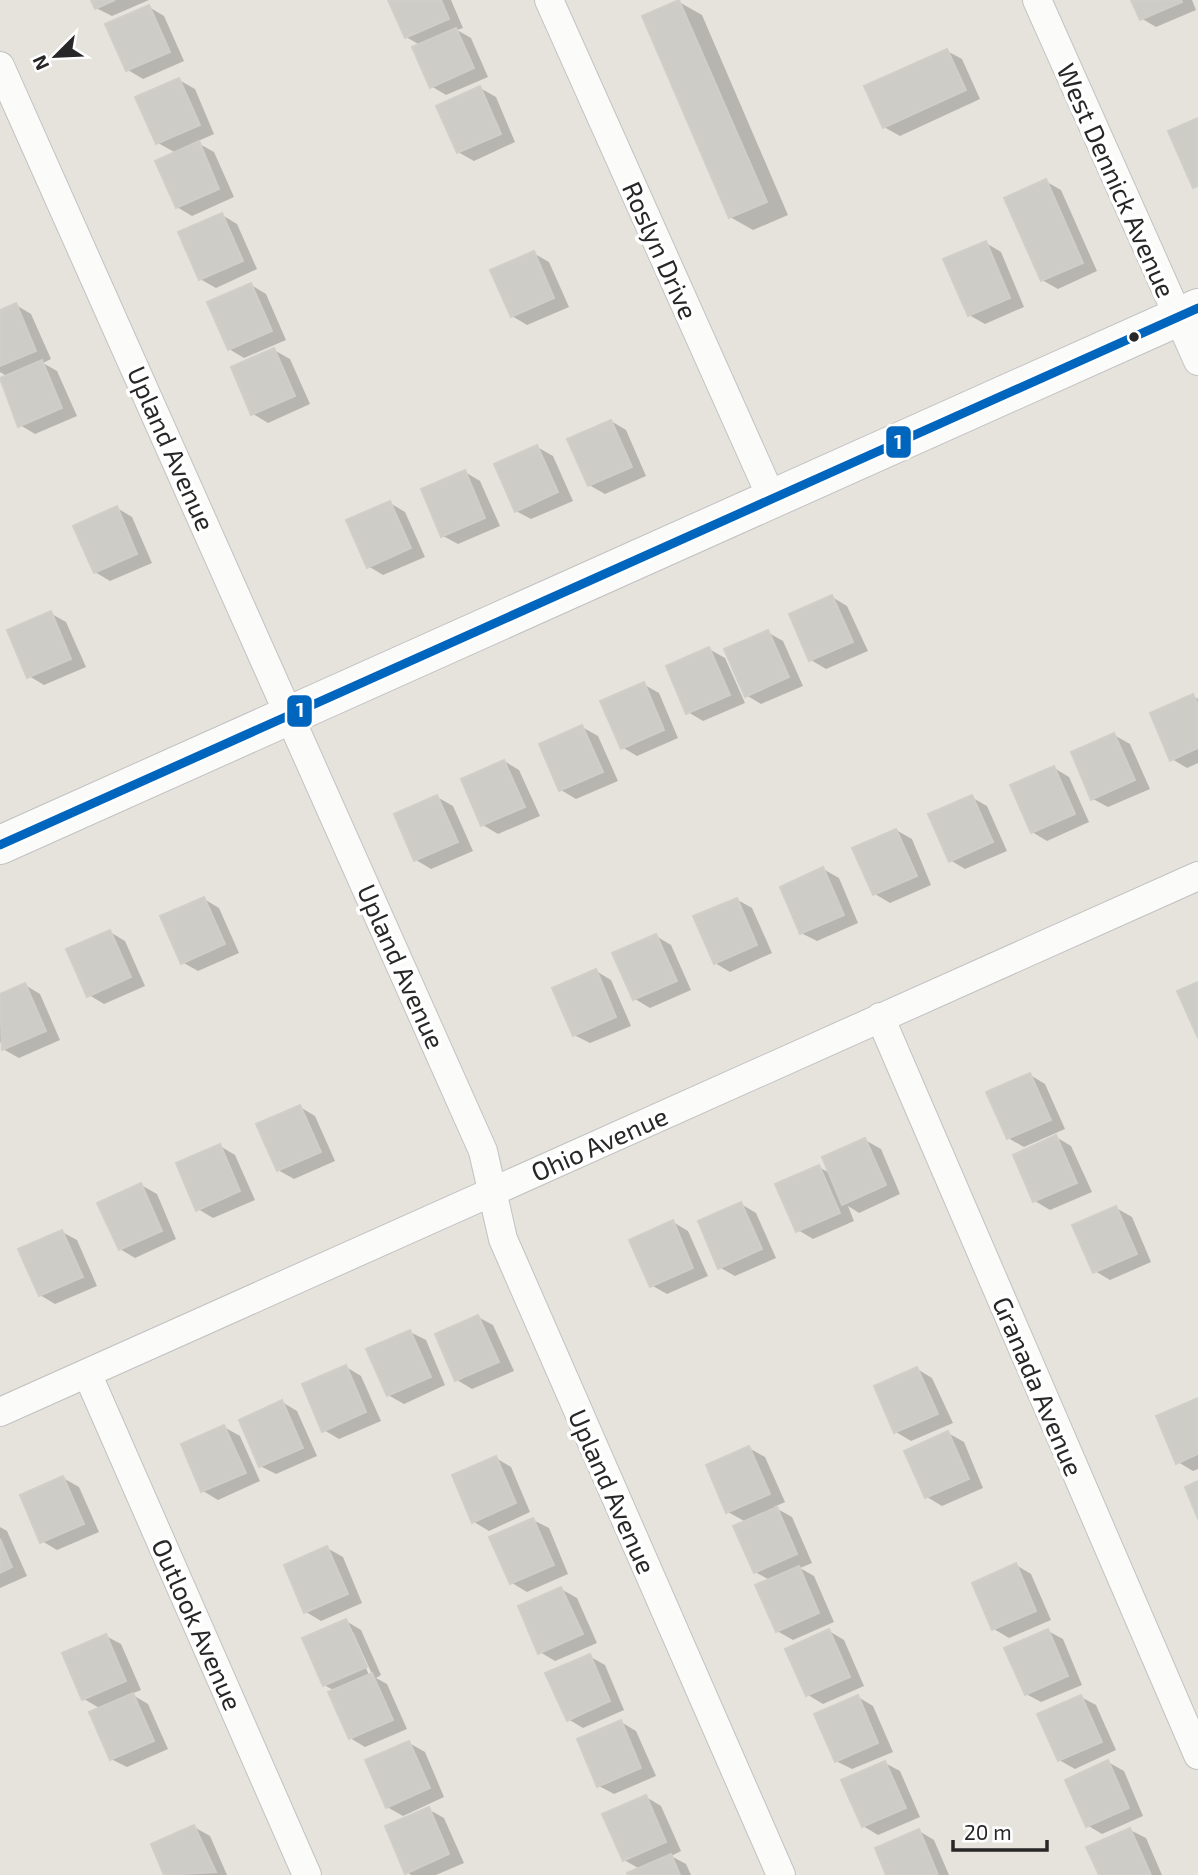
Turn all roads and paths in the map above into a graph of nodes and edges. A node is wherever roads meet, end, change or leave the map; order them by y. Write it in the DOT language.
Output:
graph roads {
  1 [pos="549,0"];
  2 [pos="1037,0"];
  3 [pos="0,66"];
  4 [pos="1188,312"];
  5 [pos="1198,361"];
  6 [pos="773,501"];
  7 [pos="292,715"];
  8 [pos="0,845"];
  9 [pos="1198,876"];
  10 [pos="880,1017"];
  11 [pos="492,1191"];
  12 [pos="87,1373"];
  13 [pos="0,1412"];
  14 [pos="1198,1755"];
  15 [pos="307,1875"];
  16 [pos="780,1875"];
  1 -- 6 [label="street, Roslyn Drive"];
  2 -- 4 [label="street, West Dennick Avenue"];
  3 -- 7 [label="street, Upland Avenue"];
  4 -- 5 [label="street, West Dennick Avenue"];
  4 -- 6 [label="street"];
  6 -- 7 [label="street"];
  7 -- 8 [label="street"];
  7 -- 11 [label="street, Upland Avenue"];
  9 -- 10 [label="street, Ohio Avenue"];
  10 -- 11 [label="street, Ohio Avenue"];
  10 -- 14 [label="street, Granada Avenue"];
  11 -- 12 [label="street, Ohio Avenue"];
  11 -- 16 [label="street, Upland Avenue"];
  12 -- 13 [label="street, Ohio Avenue"];
  12 -- 15 [label="street, Outlook Avenue"];
}
